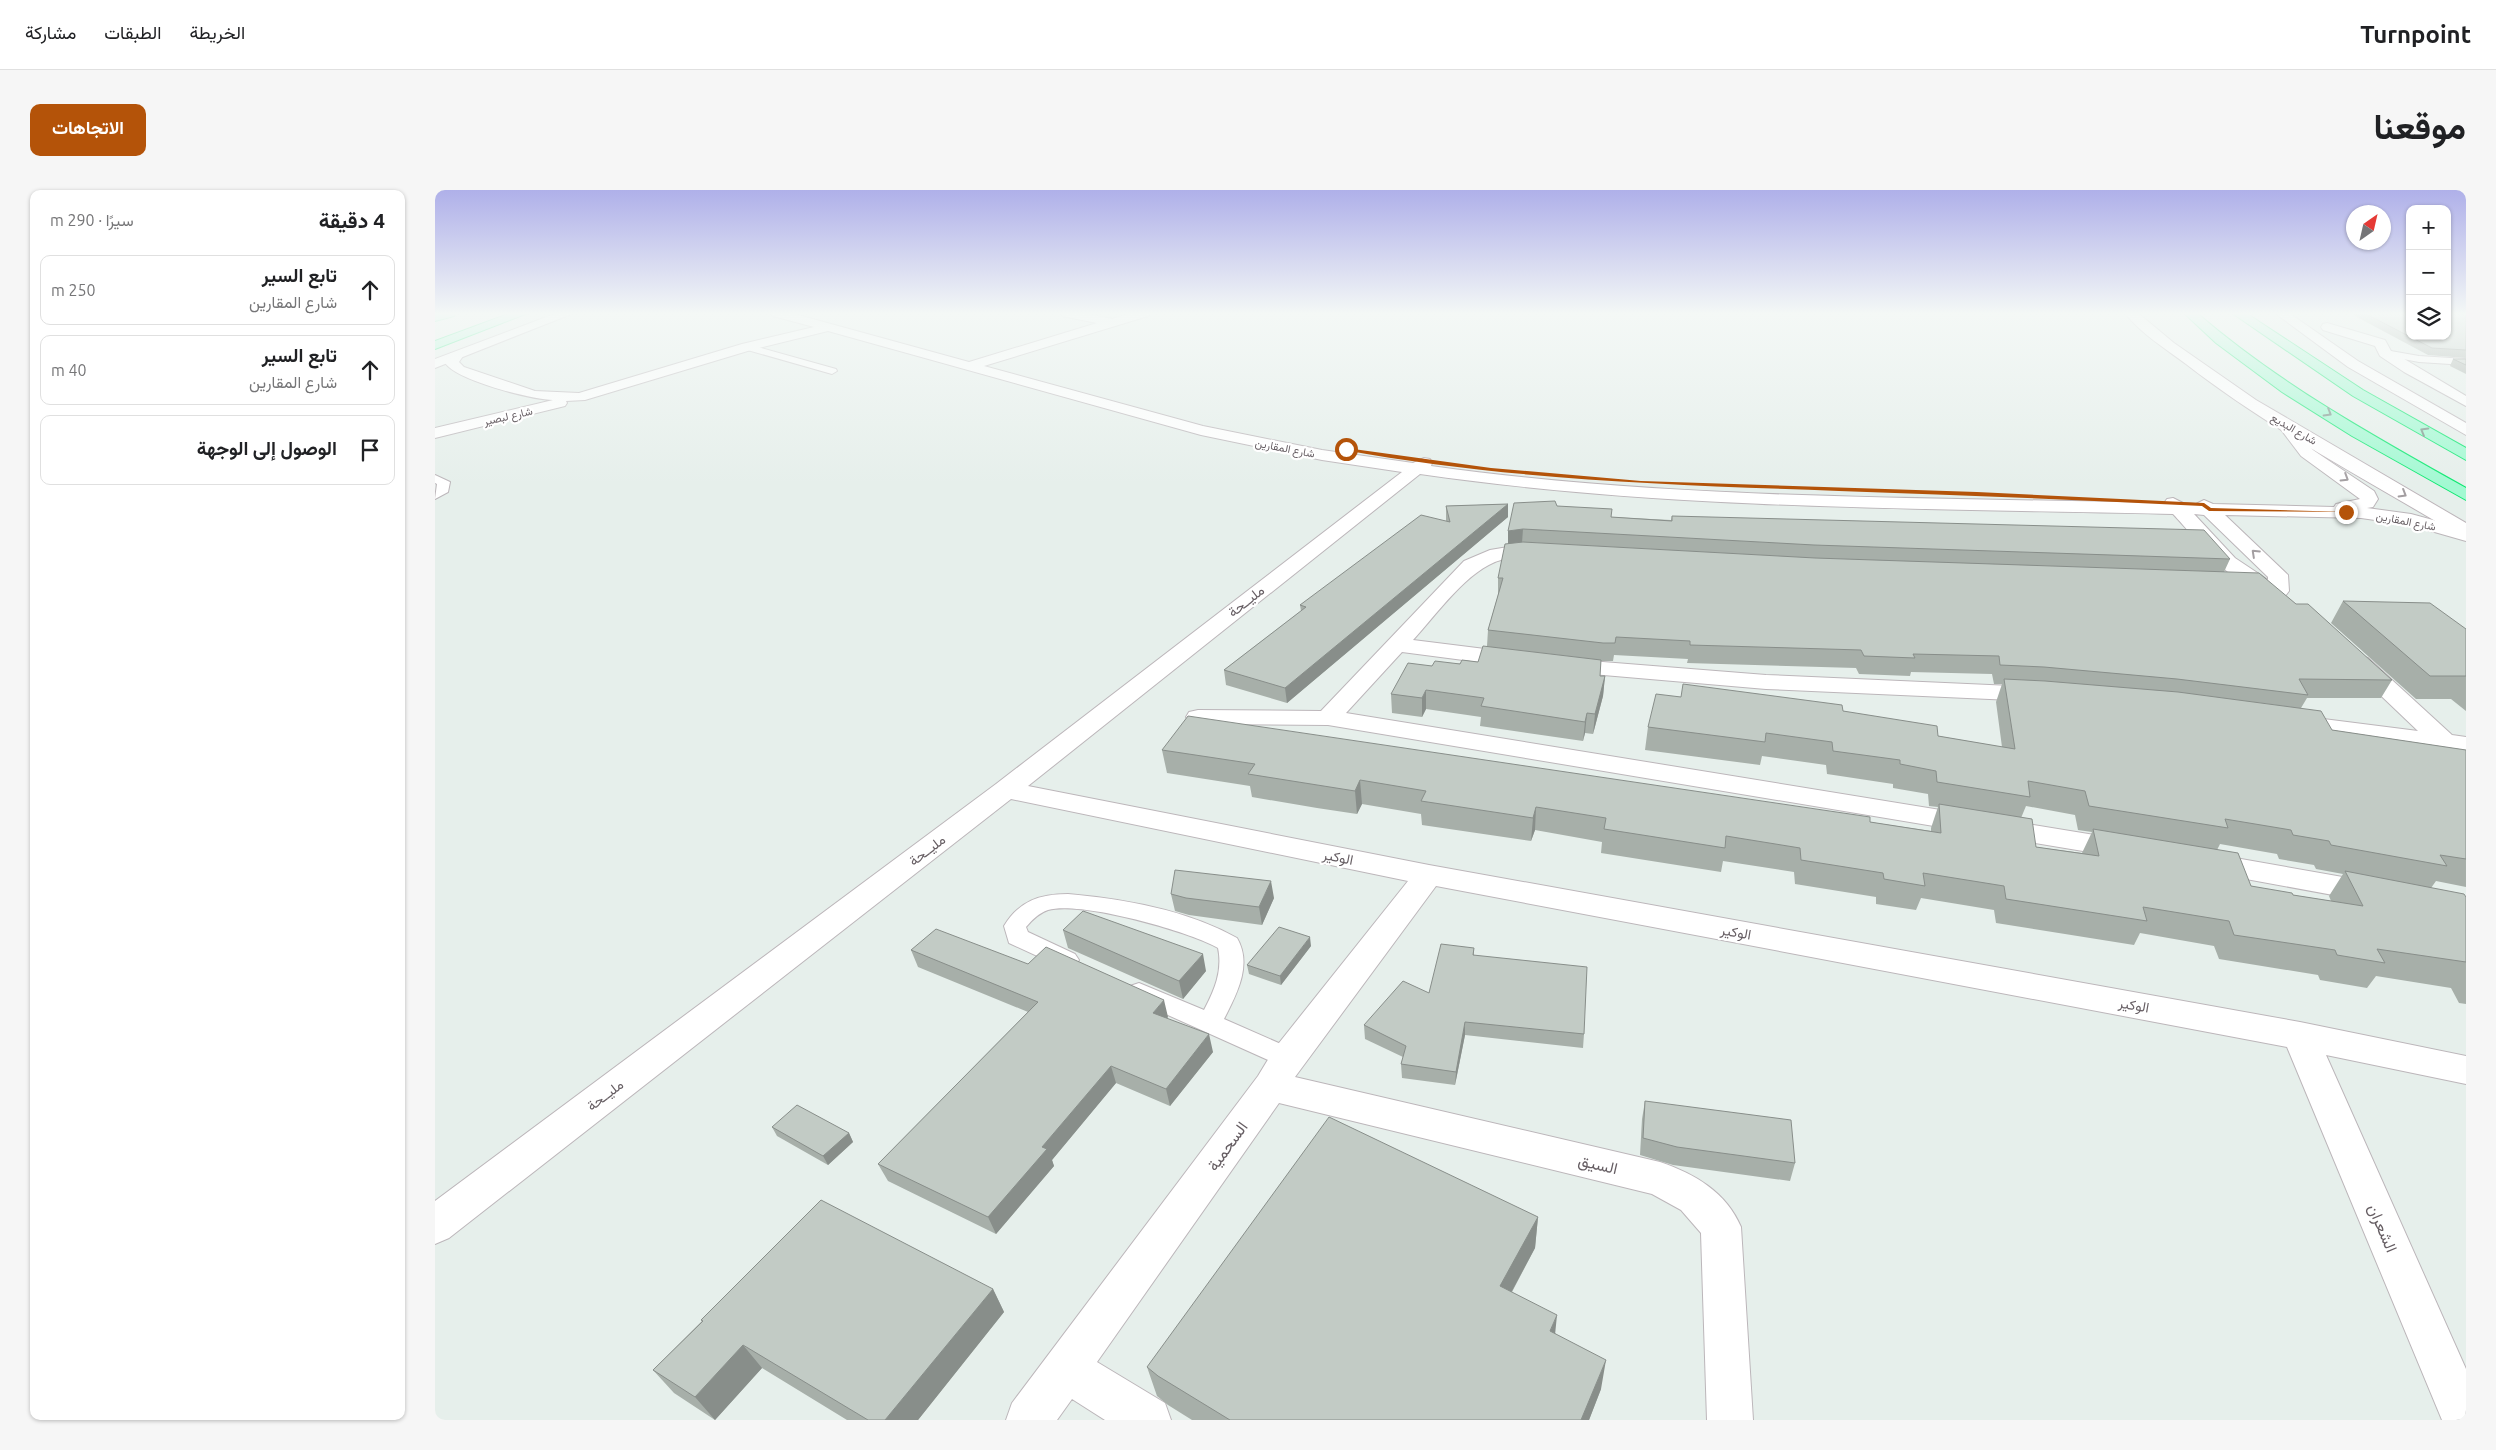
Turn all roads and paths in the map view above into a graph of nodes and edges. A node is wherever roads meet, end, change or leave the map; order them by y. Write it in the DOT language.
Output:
graph roads {
  1 [pos="463,370"];
  2 [pos="667,370"];
  3 [pos="986,370"];
  4 [pos="1022,370"];
  5 [pos="2202,370"];
  6 [pos="2263,370"];
  7 [pos="2323,370"];
  8 [pos="2364,370"];
  9 [pos="2388,370"];
  10 [pos="2411,370"];
  11 [pos="435,375"];
  12 [pos="473,375"];
  13 [pos="580,396"];
  14 [pos="2466,402"];
  15 [pos="2466,415"];
  16 [pos="2284,423"];
  17 [pos="2466,430"];
  18 [pos="435,433"];
  19 [pos="2466,455"];
  20 [pos="1420,465"];
  21 [pos="435,479"];
  22 [pos="2466,494"];
  23 [pos="435,495"];
  24 [pos="2175,506"];
  25 [pos="2207,507"];
  26 [pos="2466,533"];
  27 [pos="1561,553"];
  28 [pos="2222,580"];
  29 [pos="2254,582"];
  30 [pos="1395,644"];
  31 [pos="2343,647"];
  32 [pos="2056,696"];
  33 [pos="1198,717"];
  34 [pos="1328,718"];
  35 [pos="2267,718"];
  36 [pos="2455,743"];
  37 [pos="1006,790"];
  38 [pos="2154,854"];
  39 [pos="2183,859"];
  40 [pos="1429,875"];
  41 [pos="2398,897"];
  42 [pos="1085,968"];
  43 [pos="1120,984"];
  44 [pos="1209,1024"];
  45 [pos="2300,1036"];
  46 [pos="2466,1070"];
  47 [pos="1280,1072"];
  48 [pos="435,1225"];
  49 [pos="1066,1369"];
  50 [pos="1029,1420"];
  51 [pos="1148,1420"];
  52 [pos="1730,1420"];
  53 [pos="2465,1420"];
  1 -- 12 [label="street, شارع لبصير"];
  2 -- 13 [label="street, شارع لبصير"];
  3 -- 20 [label="street, شارع المقارين"];
  4 -- 20 [label="street, شارع المقارين"];
  5 -- 16 [label="street, شارع البديع"];
  6 -- 22 [label="highway, one-way"];
  19 -- 7 [label="highway, one-way"];
  8 -- 17 [label="street"];
  9 -- 15 [label="street"];
  10 -- 14 [label="street"];
  11 -- 12 [label="street, شارع لبصير"];
  12 -- 13 [label="street, شارع لبصير"];
  13 -- 18 [label="street, شارع لبصير"];
  16 -- 25 [label="street, شارع المقارين, one-way"];
  16 -- 26 [label="street, شارع البديع, one-way"];
  20 -- 24 [label="street, شارع المقارين"];
  20 -- 37 [label="street, مليــحة"];
  21 -- 23 [label="lane"];
  24 -- 25 [label="street, شارع المقارين"];
  24 -- 29 [label="street"];
  25 -- 26 [label="street, شارع المقارين"];
  29 -- 25 [label="street, one-way"];
  27 -- 30 [label="street"];
  28 -- 29 [label="street"];
  30 -- 32 [label="street"];
  30 -- 34 [label="street"];
  31 -- 36 [label="street"];
  33 -- 34 [label="street"];
  34 -- 38 [label="street"];
  35 -- 36 [label="street"];
  37 -- 40 [label="street, الوكير"];
  37 -- 48 [label="street, مليــحة"];
  39 -- 41 [label="street"];
  40 -- 45 [label="street, الوكير"];
  40 -- 47 [label="street, السحمية"];
  42 -- 44 [label="lane"];
  43 -- 44 [label="lane"];
  44 -- 47 [label="lane"];
  45 -- 46 [label="street, الوكير"];
  45 -- 53 [label="street, الشعران"];
  47 -- 49 [label="street, السحمية"];
  47 -- 52 [label="street, السيق"];
  49 -- 50 [label="street, السحمية"];
  49 -- 51 [label="street"];
}
